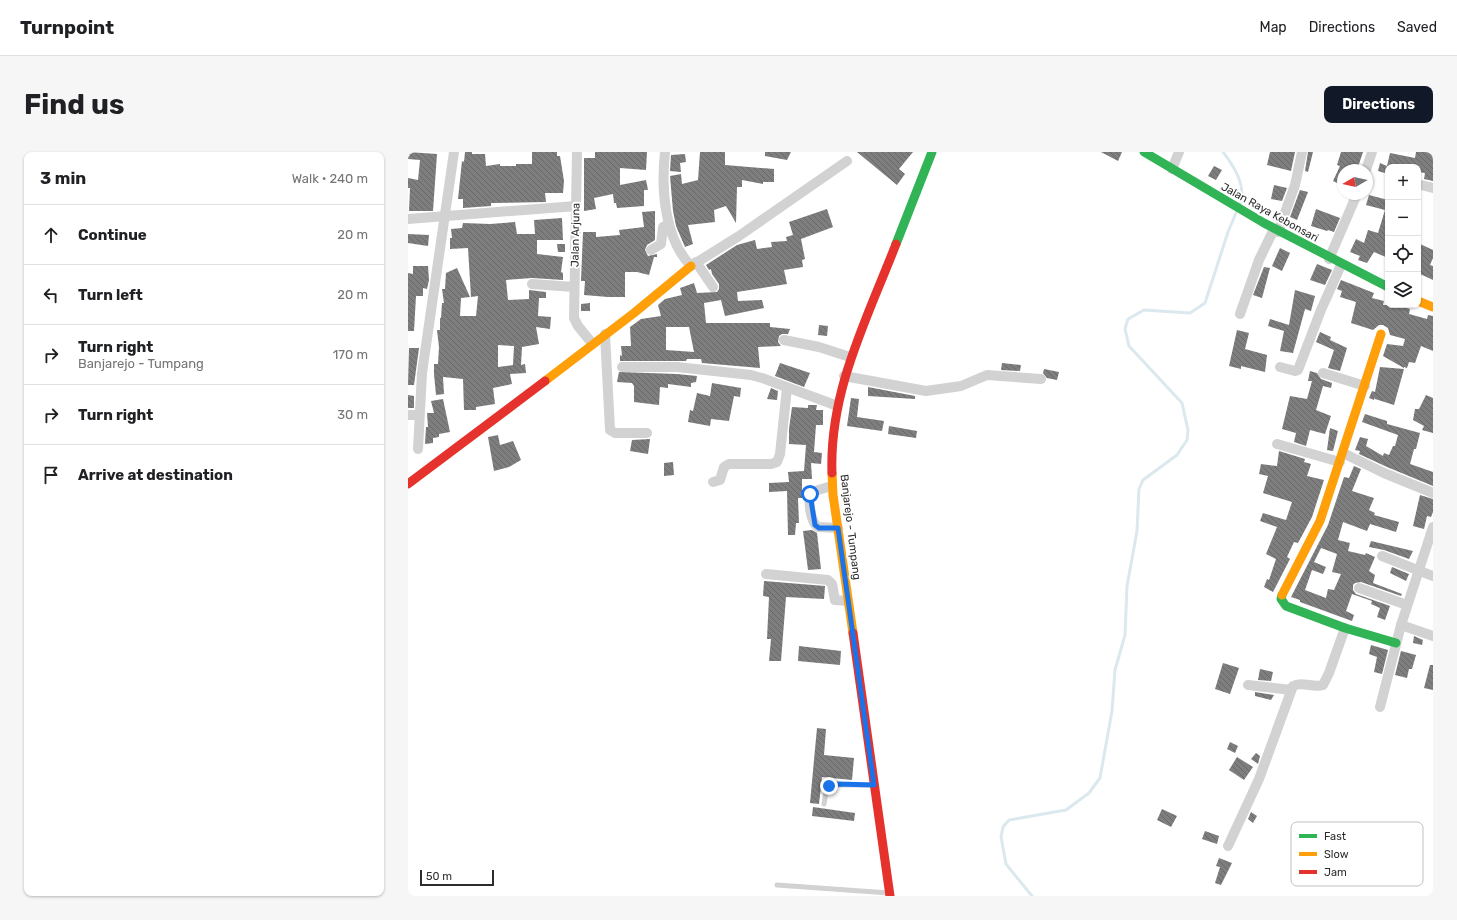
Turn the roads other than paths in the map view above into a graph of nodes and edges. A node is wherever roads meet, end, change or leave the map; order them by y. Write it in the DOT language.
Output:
graph roads {
  1 [pos="454,152"];
  2 [pos="577,152"];
  3 [pos="665,152"];
  4 [pos="932,152"];
  5 [pos="1144,152"];
  6 [pos="1179,152"];
  7 [pos="1302,152"];
  8 [pos="1372,152"];
  9 [pos="847,161"];
  10 [pos="1368,164"];
  11 [pos="1172,169"];
  12 [pos="1421,184"];
  13 [pos="1433,188"];
  14 [pos="1354,200"];
  15 [pos="576,206"];
  16 [pos="444,217"];
  17 [pos="408,219"];
  18 [pos="669,224"];
  19 [pos="1276,230"];
  20 [pos="651,250"];
  21 [pos="1329,259"];
  22 [pos="691,263"];
  23 [pos="1341,265"];
  24 [pos="532,284"];
  25 [pos="1385,286"];
  26 [pos="574,287"];
  27 [pos="713,287"];
  28 [pos="1421,302"];
  29 [pos="1433,307"];
  30 [pos="1240,314"];
  31 [pos="605,334"];
  32 [pos="1382,334"];
  33 [pos="784,340"];
  34 [pos="592,343"];
  35 [pos="850,357"];
  36 [pos="622,367"];
  37 [pos="1280,367"];
  38 [pos="1323,373"];
  39 [pos="844,376"];
  40 [pos="1040,379"];
  41 [pos="1365,386"];
  42 [pos="787,388"];
  43 [pos="835,405"];
  44 [pos="408,415"];
  45 [pos="419,415"];
  46 [pos="647,432"];
  47 [pos="1277,444"];
  48 [pos="418,449"];
  49 [pos="1341,458"];
  50 [pos="713,482"];
  51 [pos="408,484"];
  52 [pos="832,486"];
  53 [pos="1433,493"];
  54 [pos="1433,527"];
  55 [pos="838,528"];
  56 [pos="1431,539"];
  57 [pos="1382,556"];
  58 [pos="1418,571"];
  59 [pos="766,574"];
  60 [pos="1433,576"];
  61 [pos="1360,588"];
  62 [pos="848,601"];
  63 [pos="1407,606"];
  64 [pos="1401,624"];
  65 [pos="1345,628"];
  66 [pos="1433,636"];
  67 [pos="1396,643"];
  68 [pos="1248,685"];
  69 [pos="1291,690"];
  70 [pos="1380,707"];
  71 [pos="874,785"];
  72 [pos="824,804"];
  73 [pos="1228,846"];
  74 [pos="776,885"];
  75 [pos="890,895"];
  1 -- 16 [label="street"];
  2 -- 15 [label="street, Jalan Arjuna"];
  3 -- 18 [label="street"];
  4 -- 35 [label="main road, Banjarejo - Tumpang"];
  5 -- 11 [label="main road, Jalan Raya Kebonsari"];
  6 -- 11 [label="street"];
  7 -- 19 [label="street"];
  8 -- 10 [label="street"];
  9 -- 22 [label="street"];
  11 -- 19 [label="main road, Jalan Raya Kebonsari"];
  12 -- 13 [label="street"];
  14 -- 21 [label="street"];
  15 -- 16 [label="street"];
  15 -- 26 [label="street, Jalan Arjuna"];
  16 -- 17 [label="street"];
  16 -- 45 [label="street"];
  18 -- 20 [label="street"];
  18 -- 22 [label="street"];
  19 -- 21 [label="main road, Jalan Raya Kebonsari"];
  19 -- 30 [label="street"];
  21 -- 23 [label="main road, Jalan Raya Kebonsari"];
  22 -- 27 [label="street"];
  22 -- 31 [label="main road"];
  23 -- 25 [label="main road, Jalan Raya Kebonsari"];
  23 -- 37 [label="street"];
  24 -- 26 [label="street"];
  26 -- 34 [label="street, Jalan Arjuna"];
  28 -- 29 [label="main road"];
  31 -- 34 [label="main road"];
  31 -- 46 [label="street"];
  32 -- 41 [label="main road"];
  33 -- 35 [label="street"];
  34 -- 51 [label="main road"];
  35 -- 39 [label="main road, Banjarejo - Tumpang"];
  36 -- 42 [label="street"];
  38 -- 41 [label="street"];
  39 -- 40 [label="street"];
  39 -- 43 [label="main road, Banjarejo - Tumpang"];
  41 -- 49 [label="main road"];
  42 -- 43 [label="street"];
  42 -- 50 [label="street"];
  43 -- 52 [label="main road, Banjarejo - Tumpang"];
  44 -- 45 [label="street"];
  45 -- 48 [label="street"];
  47 -- 49 [label="street"];
  49 -- 53 [label="street"];
  49 -- 65 [label="main road"];
  52 -- 55 [label="main road, Banjarejo - Tumpang"];
  52 -- 55 [label="street"];
  54 -- 56 [label="street"];
  55 -- 62 [label="main road, Banjarejo - Tumpang"];
  56 -- 58 [label="street"];
  57 -- 58 [label="street"];
  58 -- 60 [label="street"];
  58 -- 63 [label="street"];
  59 -- 62 [label="street"];
  61 -- 63 [label="street"];
  62 -- 71 [label="main road, Banjarejo - Tumpang"];
  63 -- 64 [label="street"];
  64 -- 66 [label="street"];
  64 -- 67 [label="street"];
  65 -- 67 [label="main road"];
  65 -- 69 [label="street"];
  67 -- 70 [label="street"];
  68 -- 69 [label="street"];
  69 -- 73 [label="street"];
  71 -- 72 [label="lane"];
  71 -- 75 [label="main road, Banjarejo - Tumpang"];
  74 -- 75 [label="lane"];
}
